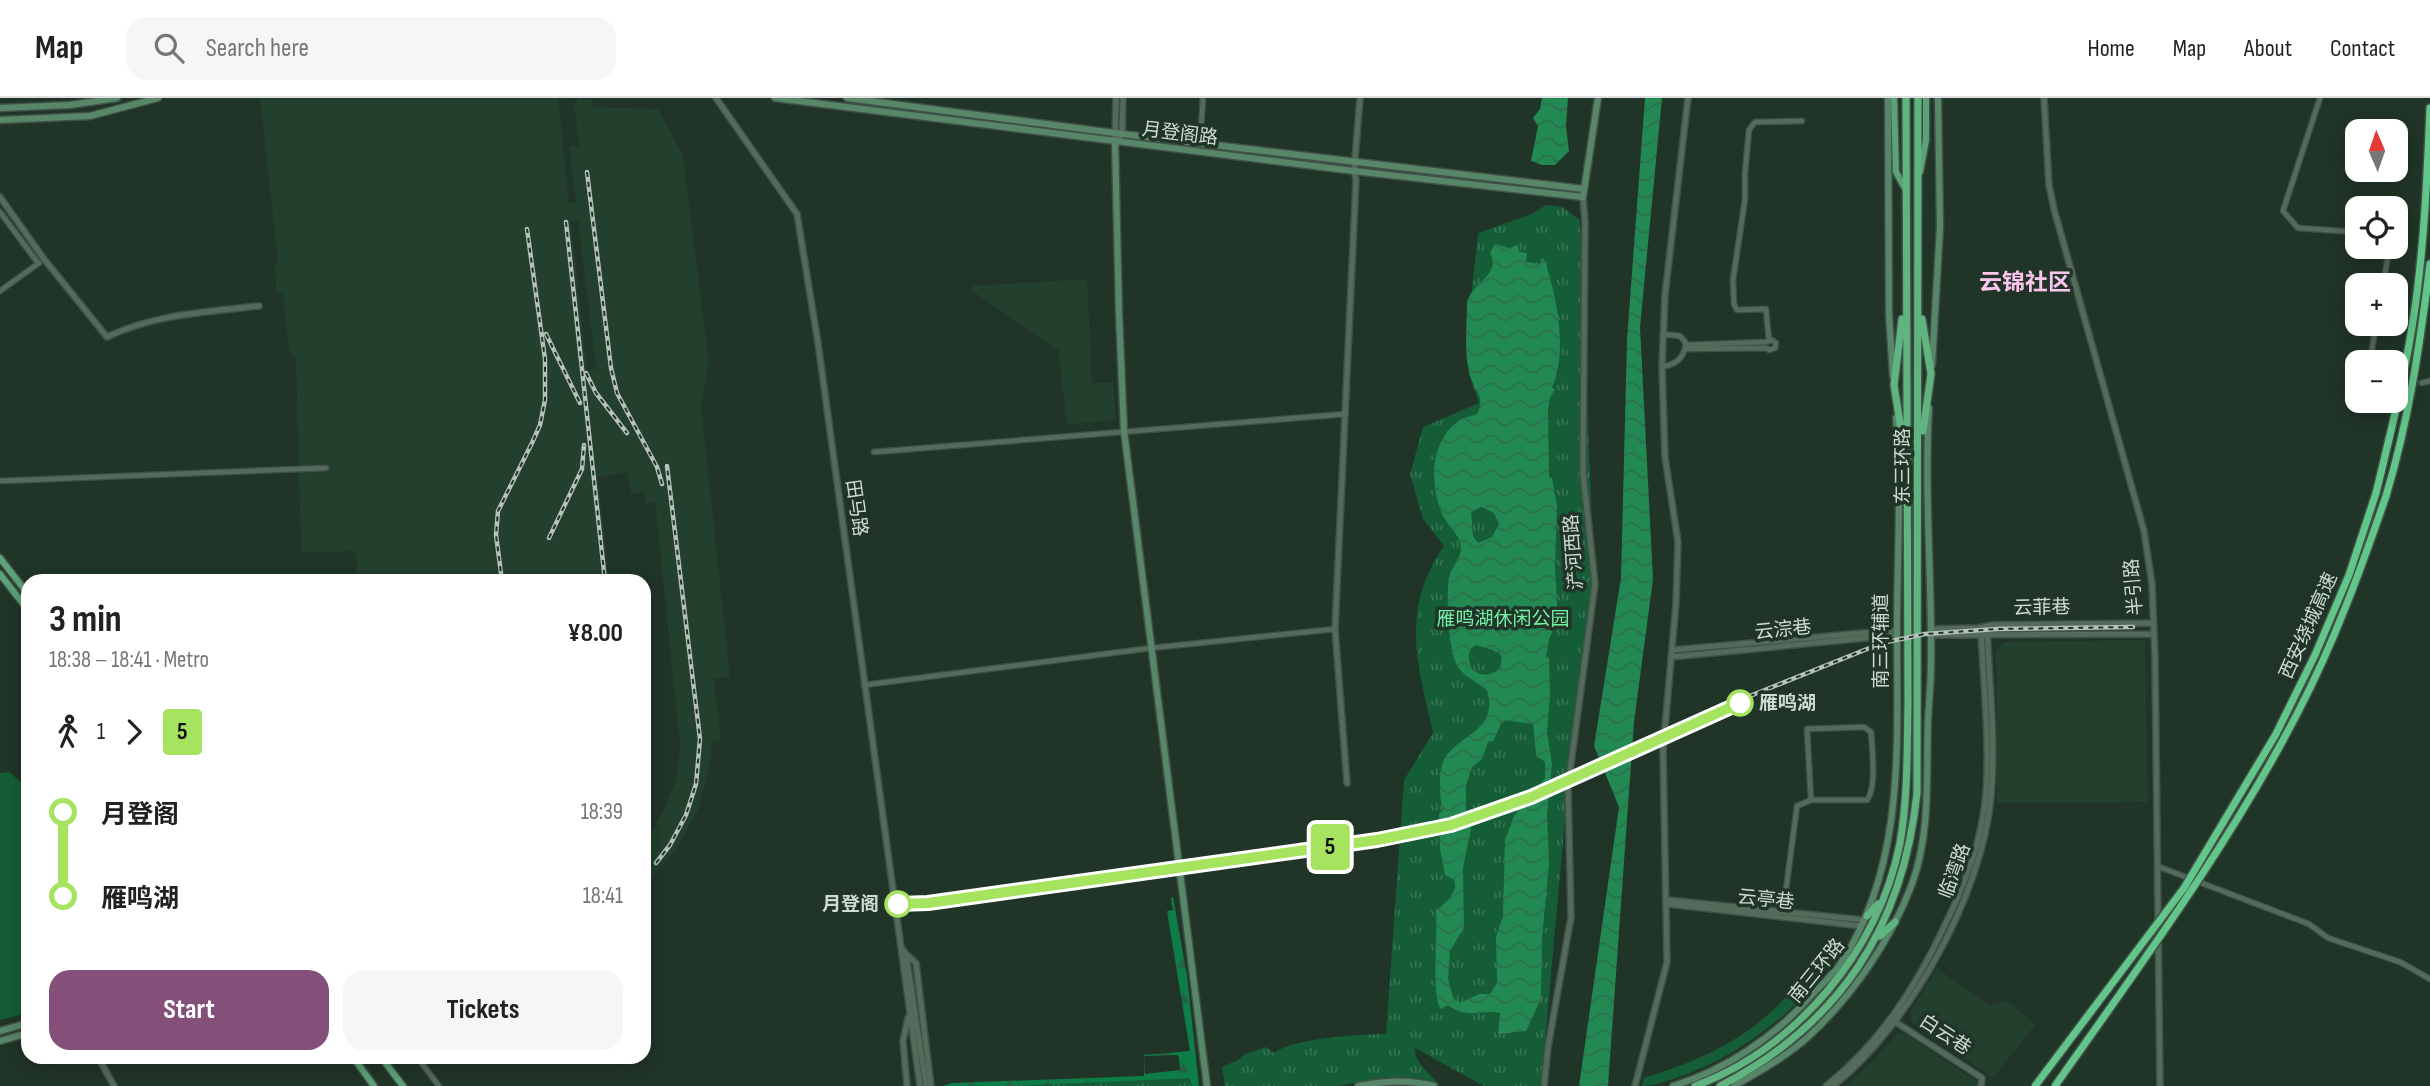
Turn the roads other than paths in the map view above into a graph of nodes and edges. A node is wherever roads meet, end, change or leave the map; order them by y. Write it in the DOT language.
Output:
graph roads {
  1 [pos="117,98"];
  2 [pos="158,98"];
  3 [pos="716,98"];
  4 [pos="775,98"];
  5 [pos="847,98"];
  6 [pos="1116,98"];
  7 [pos="1123,98"];
  8 [pos="1203,98"];
  9 [pos="1360,98"];
  10 [pos="1598,98"];
  11 [pos="1688,98"];
  12 [pos="1888,98"];
  13 [pos="1894,98"];
  14 [pos="1906,98"];
  15 [pos="1918,98"];
  16 [pos="1926,98"];
  17 [pos="1938,98"];
  18 [pos="2043,98"];
  19 [pos="2320,98"];
  20 [pos="0,108"];
  21 [pos="2430,108"];
  22 [pos="0,120"];
  23 [pos="1802,121"];
  24 [pos="1118,133"];
  25 [pos="1115,142"];
  26 [pos="1200,144"];
  27 [pos="1357,162"];
  28 [pos="1354,171"];
  29 [pos="1918,185"];
  30 [pos="1906,190"];
  31 [pos="1583,193"];
  32 [pos="0,197"];
  33 [pos="0,212"];
  34 [pos="2345,231"];
  35 [pos="1906,256"];
  36 [pos="41,261"];
  37 [pos="2430,264"];
  38 [pos="0,291"];
  39 [pos="1918,297"];
  40 [pos="259,306"];
  41 [pos="1663,334"];
  42 [pos="1769,341"];
  43 [pos="1685,347"];
  44 [pos="1662,367"];
  45 [pos="1931,374"];
  46 [pos="2430,381"];
  47 [pos="2422,383"];
  48 [pos="1894,385"];
  49 [pos="1346,414"];
  50 [pos="1124,430"];
  51 [pos="874,452"];
  52 [pos="1907,465"];
  53 [pos="326,468"];
  54 [pos="1919,470"];
  55 [pos="0,481"];
  56 [pos="0,558"];
  57 [pos="0,574"];
  58 [pos="21,585"];
  59 [pos="21,601"];
  60 [pos="2153,622"];
  61 [pos="1335,629"];
  62 [pos="1984,631"];
  63 [pos="1897,632"];
  64 [pos="1931,632"];
  65 [pos="2154,634"];
  66 [pos="1151,648"];
  67 [pos="1671,653"];
  68 [pos="864,685"];
  69 [pos="1347,783"];
  70 [pos="1811,800"];
  71 [pos="1902,826"];
  72 [pos="1913,834"];
  73 [pos="2156,866"];
  74 [pos="1881,901"];
  75 [pos="1667,902"];
  76 [pos="1783,912"];
  77 [pos="1864,921"];
  78 [pos="1895,922"];
  79 [pos="1872,944"];
  80 [pos="901,947"];
  81 [pos="906,954"];
  82 [pos="1844,965"];
  83 [pos="1859,973"];
  84 [pos="2430,979"];
  85 [pos="909,1015"];
  86 [pos="1893,1020"];
  87 [pos="21,1025"];
  88 [pos="0,1031"];
  89 [pos="21,1035"];
  90 [pos="0,1041"];
  91 [pos="917,1043"];
  92 [pos="102,1064"];
  93 [pos="358,1064"];
  94 [pos="385,1064"];
  95 [pos="422,1064"];
  96 [pos="114,1086"];
  97 [pos="374,1086"];
  98 [pos="402,1086"];
  99 [pos="439,1086"];
  100 [pos="908,1086"];
  101 [pos="920,1086"];
  102 [pos="926,1086"];
  103 [pos="931,1086"];
  104 [pos="1208,1086"];
  105 [pos="1358,1086"];
  106 [pos="1434,1086"];
  107 [pos="1544,1086"];
  108 [pos="1636,1086"];
  109 [pos="1673,1086"];
  110 [pos="1695,1086"];
  111 [pos="1720,1086"];
  112 [pos="1734,1086"];
  113 [pos="1826,1086"];
  114 [pos="1833,1086"];
  115 [pos="1981,1086"];
  116 [pos="2035,1086"];
  117 [pos="2055,1086"];
  118 [pos="2160,1086"];
  1 -- 20 [label="main road"];
  2 -- 22 [label="main road"];
  3 -- 68 [label="street, 田马路"];
  4 -- 25 [label="main road, 月登阁路"];
  5 -- 24 [label="main road, 月登阁路"];
  6 -- 24 [label="street"];
  7 -- 24 [label="street"];
  8 -- 26 [label="street"];
  9 -- 27 [label="street"];
  10 -- 31 [label="main road, 浐河西路"];
  11 -- 41 [label="street"];
  12 -- 48 [label="main road, 南三环辅道"];
  13 -- 30 [label="main road"];
  14 -- 30 [label="highway, 东三环路"];
  15 -- 29 [label="highway, 东三环路"];
  16 -- 29 [label="main road"];
  17 -- 45 [label="main road"];
  18 -- 60 [label="street, 半引路"];
  19 -- 34 [label="street"];
  21 -- 116 [label="highway, 西安绕城高速, bridge"];
  23 -- 42 [label="street"];
  24 -- 25 [label="street"];
  24 -- 26 [label="main road, 月登阁路"];
  25 -- 28 [label="main road, 月登阁路"];
  25 -- 50 [label="main road"];
  26 -- 27 [label="main road, 月登阁路"];
  27 -- 28 [label="street"];
  27 -- 31 [label="main road, 月登阁路"];
  28 -- 31 [label="main road, 月登阁路"];
  28 -- 49 [label="street"];
  29 -- 39 [label="highway, 东三环路"];
  30 -- 35 [label="highway, 东三环路"];
  31 -- 107 [label="street, 浐河西路"];
  32 -- 36 [label="street"];
  33 -- 36 [label="street"];
  35 -- 48 [label="highway"];
  35 -- 52 [label="highway, 东三环路"];
  36 -- 38 [label="street"];
  36 -- 40 [label="street"];
  37 -- 117 [label="highway, 西安绕城高速, bridge"];
  39 -- 45 [label="highway"];
  39 -- 54 [label="highway, 东三环路"];
  41 -- 43 [label="street"];
  41 -- 44 [label="street"];
  42 -- 43 [label="street"];
  42 -- 43 [label="street"];
  43 -- 44 [label="street"];
  44 -- 67 [label="street"];
  45 -- 54 [label="highway"];
  45 -- 64 [label="main road"];
  46 -- 47 [label="street"];
  48 -- 52 [label="highway"];
  48 -- 63 [label="main road, 南三环辅道"];
  49 -- 50 [label="street"];
  49 -- 61 [label="street"];
  50 -- 51 [label="street"];
  50 -- 66 [label="main road"];
  52 -- 71 [label="highway, 东三环路"];
  53 -- 55 [label="street"];
  54 -- 72 [label="highway, 东三环路"];
  56 -- 58 [label="main road"];
  57 -- 59 [label="main road"];
  60 -- 62 [label="street, 云菲巷"];
  60 -- 65 [label="street, 半引路"];
  61 -- 66 [label="street"];
  61 -- 69 [label="street"];
  62 -- 64 [label="street, 云菲巷"];
  62 -- 65 [label="street, 云菲巷"];
  62 -- 86 [label="street, 临湾路"];
  63 -- 67 [label="street, 云淙巷"];
  63 -- 77 [label="main road, 南三环辅道"];
  64 -- 78 [label="main road"];
  65 -- 73 [label="street, 半引路"];
  66 -- 68 [label="street"];
  66 -- 104 [label="main road"];
  67 -- 75 [label="street"];
  68 -- 80 [label="street, 田马路"];
  70 -- 70 [label="street"];
  70 -- 76 [label="street"];
  71 -- 74 [label="highway, 南三环路"];
  72 -- 79 [label="highway, 南三环路"];
  73 -- 84 [label="street"];
  73 -- 118 [label="street, 半引路"];
  74 -- 77 [label="highway"];
  74 -- 82 [label="highway, 南三环路"];
  75 -- 76 [label="street"];
  75 -- 77 [label="street, 云亭巷"];
  75 -- 108 [label="street"];
  76 -- 77 [label="street"];
  77 -- 82 [label="main road, 南三环辅道"];
  78 -- 79 [label="highway"];
  78 -- 83 [label="main road"];
  79 -- 83 [label="highway, 南三环路"];
  80 -- 81 [label="street, 田马路"];
  80 -- 85 [label="street, 田马路"];
  81 -- 91 [label="street, 田马路"];
  81 -- 103 [label="street"];
  82 -- 109 [label="main road, 南三环辅道"];
  82 -- 110 [label="highway, 南三环路"];
  83 -- 111 [label="highway, 南三环路"];
  83 -- 112 [label="main road"];
  85 -- 91 [label="street, 田马路"];
  85 -- 100 [label="street"];
  86 -- 113 [label="street, 临湾路"];
  86 -- 114 [label="street, 临湾路"];
  86 -- 115 [label="street, 白云巷"];
  87 -- 88 [label="main road"];
  89 -- 90 [label="main road"];
  91 -- 101 [label="street, 田马路"];
  91 -- 102 [label="street, 田马路"];
  92 -- 96 [label="street"];
  93 -- 97 [label="main road"];
  94 -- 98 [label="main road"];
  95 -- 99 [label="street"];
  105 -- 106 [label="main road"];
}
